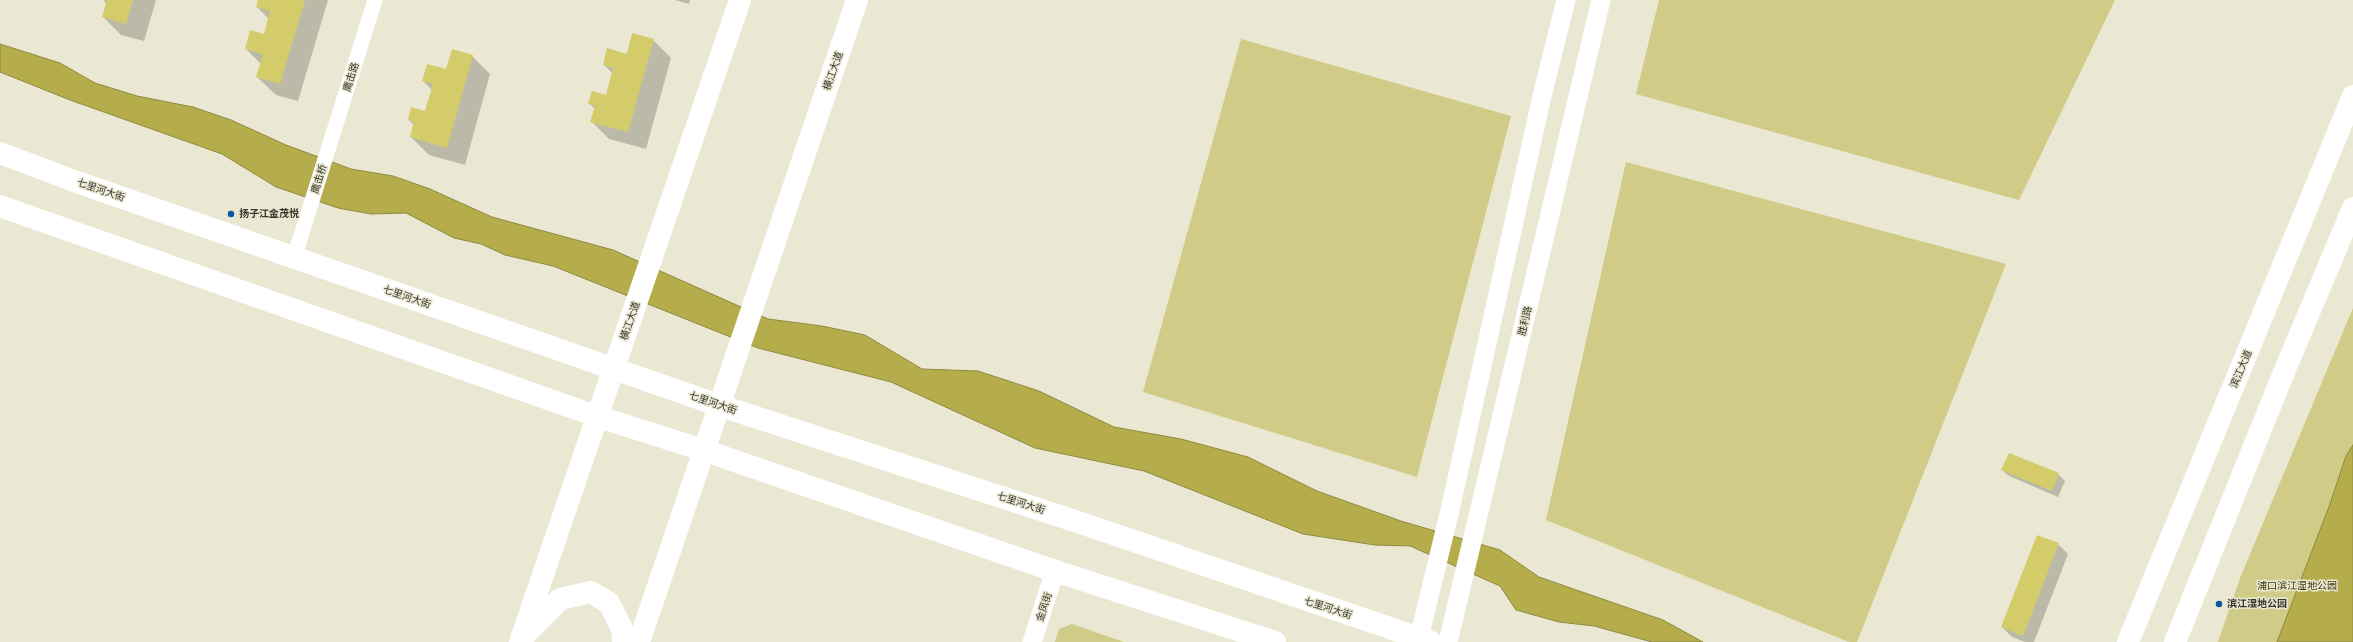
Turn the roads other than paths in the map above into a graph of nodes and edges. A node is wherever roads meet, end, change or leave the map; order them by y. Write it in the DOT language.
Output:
graph roads {
  1 [pos="375,0"];
  2 [pos="740,0"];
  3 [pos="857,0"];
  4 [pos="1566,0"];
  5 [pos="1601,0"];
  6 [pos="2353,96"];
  7 [pos="0,153"];
  8 [pos="327,153"];
  9 [pos="0,206"];
  10 [pos="2353,208"];
  11 [pos="294,258"];
  12 [pos="614,368"];
  13 [pos="718,405"];
  14 [pos="596,416"];
  15 [pos="703,450"];
  16 [pos="1055,571"];
  17 [pos="520,641"];
  18 [pos="1422,641"];
  19 [pos="623,642"];
  20 [pos="638,642"];
  21 [pos="1032,642"];
  22 [pos="1275,642"];
  23 [pos="1448,642"];
  24 [pos="2128,642"];
  25 [pos="2174,642"];
  1 -- 8 [label="street, 鹰击路"];
  2 -- 12 [label="main road, 横江大道"];
  3 -- 13 [label="main road, 横江大道"];
  4 -- 18 [label="street"];
  5 -- 23 [label="street, 胜利路"];
  6 -- 24 [label="main road, 滨江大道"];
  7 -- 11 [label="main road, 七里河大街"];
  8 -- 11 [label="street, 鹰击桥"];
  9 -- 14 [label="main road"];
  10 -- 25 [label="main road"];
  11 -- 12 [label="main road, 七里河大街"];
  12 -- 13 [label="main road, 七里河大街"];
  12 -- 14 [label="main road, 横江大道"];
  13 -- 15 [label="main road, 横江大道"];
  13 -- 18 [label="main road, 七里河大街"];
  14 -- 15 [label="main road"];
  14 -- 17 [label="main road, 横江大道"];
  15 -- 16 [label="main road"];
  15 -- 20 [label="main road, 横江大道"];
  16 -- 21 [label="street, 金凤街"];
  16 -- 22 [label="main road"];
  17 -- 19 [label="main road"];
}
